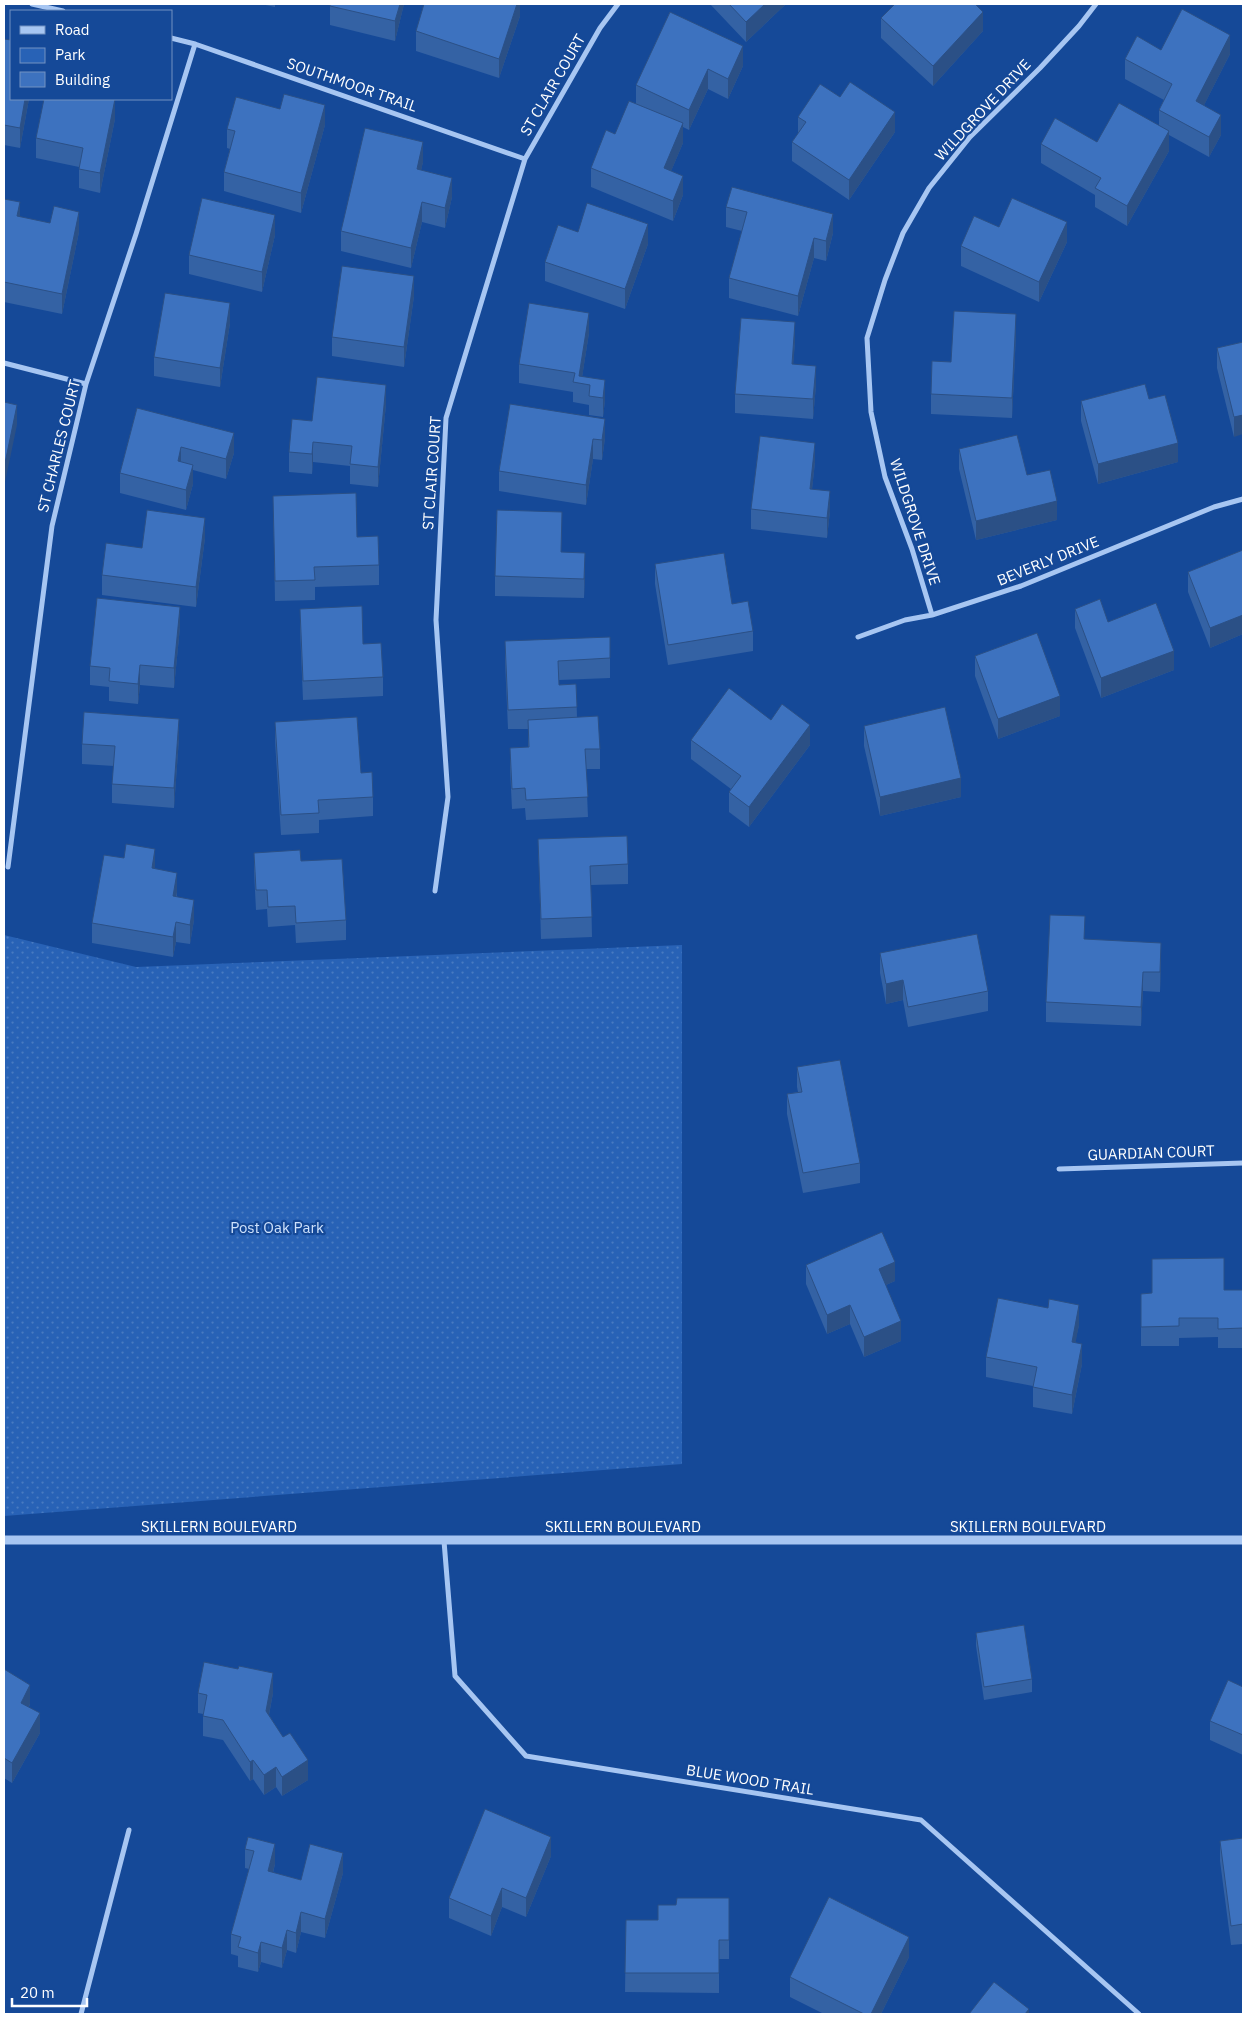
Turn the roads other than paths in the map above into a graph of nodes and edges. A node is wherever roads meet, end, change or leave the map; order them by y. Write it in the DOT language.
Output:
graph roads {
  1 [pos="32,4"];
  2 [pos="618,4"];
  3 [pos="1096,4"];
  4 [pos="59,10"];
  5 [pos="172,38"];
  6 [pos="195,44"];
  7 [pos="525,159"];
  8 [pos="4,364"];
  9 [pos="86,384"];
  10 [pos="1243,499"];
  11 [pos="932,615"];
  12 [pos="858,637"];
  13 [pos="8,867"];
  14 [pos="435,891"];
  15 [pos="1243,1163"];
  16 [pos="1059,1169"];
  17 [pos="4,1540"];
  18 [pos="1243,1540"];
  19 [pos="444,1541"];
  20 [pos="130,1830"];
  21 [pos="81,2014"];
  22 [pos="1139,2014"];
  1 -- 4 [label="street"];
  2 -- 7 [label="street, ST CLAIR COURT"];
  3 -- 11 [label="street, WILDGROVE DRIVE"];
  5 -- 6 [label="street, SOUTHMOOR TRAIL"];
  6 -- 7 [label="street, SOUTHMOOR TRAIL"];
  6 -- 9 [label="street, ST CHARLES COURT"];
  7 -- 14 [label="street, ST CLAIR COURT"];
  8 -- 9 [label="street"];
  9 -- 13 [label="street, ST CHARLES COURT"];
  10 -- 11 [label="street, BEVERLY DRIVE"];
  11 -- 12 [label="street, BEVERLY DRIVE"];
  15 -- 16 [label="street, GUARDIAN COURT"];
  17 -- 19 [label="street, SKILLERN BOULEVARD"];
  18 -- 19 [label="street, SKILLERN BOULEVARD"];
  19 -- 22 [label="street, BLUE WOOD TRAIL"];
  20 -- 21 [label="street"];
}
